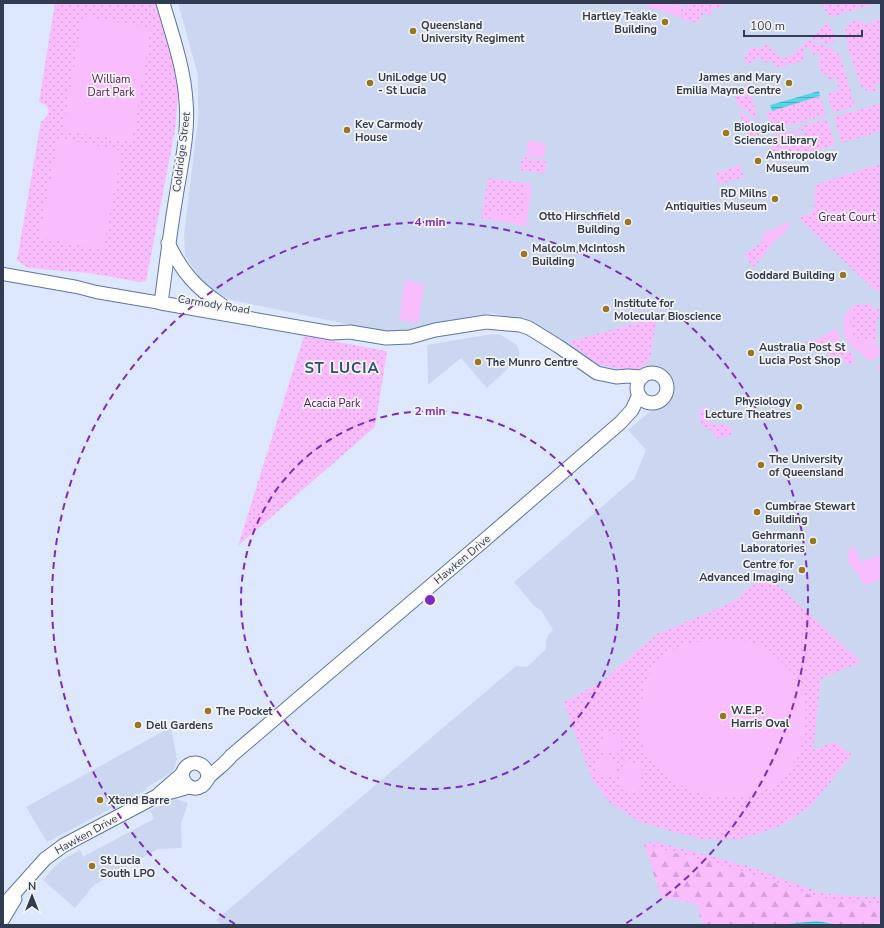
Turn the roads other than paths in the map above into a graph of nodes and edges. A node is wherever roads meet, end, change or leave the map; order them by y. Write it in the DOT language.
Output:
graph roads {
  1 [pos="163,3"];
  2 [pos="168,243"];
  3 [pos="3,274"];
  4 [pos="161,299"];
  5 [pos="222,305"];
  6 [pos="350,332"];
  7 [pos="616,377"];
  8 [pos="642,377"];
  9 [pos="642,396"];
  10 [pos="231,756"];
  11 [pos="202,764"];
  12 [pos="182,774"];
  13 [pos="208,778"];
  14 [pos="189,787"];
  15 [pos="157,796"];
  16 [pos="24,884"];
  17 [pos="3,906"];
  18 [pos="3,919"];
  1 -- 2 [label="main road, Coldridge Street"];
  2 -- 4 [label="main road, Coldridge Street"];
  2 -- 5 [label="main road"];
  3 -- 4 [label="street, Carmody Road"];
  4 -- 5 [label="main road, Carmody Road"];
  4 -- 6 [label="main road, Carmody Road"];
  5 -- 6 [label="main road, Carmody Road"];
  6 -- 7 [label="main road, Carmody Road"];
  7 -- 8 [label="main road, Carmody Road"];
  7 -- 9 [label="main road, Carmody Road"];
  8 -- 9 [label="main road"];
  8 -- 9 [label="main road"];
  9 -- 10 [label="main road, Hawken Drive"];
  10 -- 11 [label="main road, Hawken Drive"];
  10 -- 13 [label="main road, Hawken Drive"];
  11 -- 12 [label="main road, Hawken Drive"];
  11 -- 13 [label="main road"];
  12 -- 14 [label="main road"];
  12 -- 15 [label="main road, Hawken Drive"];
  13 -- 14 [label="main road, Hawken Drive"];
  14 -- 15 [label="main road, Hawken Drive"];
  15 -- 16 [label="main road, Hawken Drive"];
  16 -- 17 [label="main road, Hawken Drive"];
  16 -- 18 [label="main road, Hawken Drive"];
}
